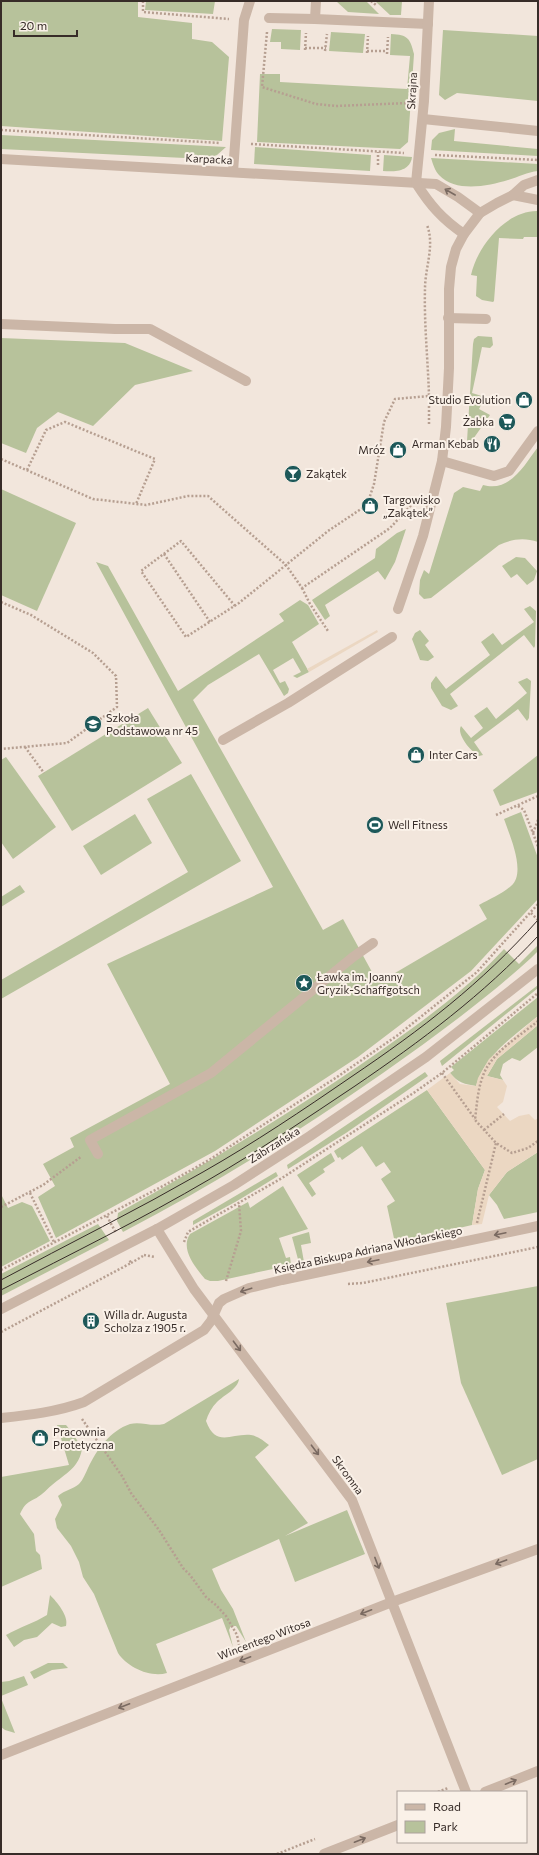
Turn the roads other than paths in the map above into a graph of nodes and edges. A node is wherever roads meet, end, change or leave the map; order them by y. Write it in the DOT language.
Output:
graph roads {
  1 [pos="250,1"];
  2 [pos="316,1"];
  3 [pos="429,1"];
  4 [pos="269,18"];
  5 [pos="315,19"];
  6 [pos="428,24"];
  7 [pos="423,118"];
  8 [pos="538,131"];
  9 [pos="1,159"];
  10 [pos="234,172"];
  11 [pos="538,180"];
  12 [pos="416,183"];
  13 [pos="513,195"];
  14 [pos="538,200"];
  15 [pos="480,214"];
  16 [pos="464,234"];
  17 [pos="448,318"];
  18 [pos="486,320"];
  19 [pos="1,324"];
  20 [pos="246,381"];
  21 [pos="538,431"];
  22 [pos="442,461"];
  23 [pos="398,608"];
  24 [pos="392,638"];
  25 [pos="223,740"];
  26 [pos="373,943"];
  27 [pos="538,969"];
  28 [pos="98,1154"];
  29 [pos="538,1226"];
  30 [pos="157,1229"];
  31 [pos="1,1309"];
  32 [pos="214,1315"];
  33 [pos="1,1418"];
  34 [pos="538,1549"];
  35 [pos="392,1602"];
  36 [pos="1,1755"];
  37 [pos="538,1771"];
  38 [pos="466,1791"];
  39 [pos="488,1791"];
  40 [pos="397,1826"];
  41 [pos="324,1854"];
  1 -- 10 [label="street"];
  2 -- 5 [label="street"];
  3 -- 6 [label="street, Skrajna"];
  4 -- 5 [label="street"];
  5 -- 6 [label="street"];
  6 -- 7 [label="street, Skrajna"];
  7 -- 8 [label="street"];
  7 -- 12 [label="street, Skrajna"];
  9 -- 10 [label="street, Karpacka"];
  10 -- 12 [label="street, Karpacka"];
  11 -- 13 [label="street"];
  15 -- 12 [label="street, Karpacka, one-way"];
  12 -- 16 [label="street"];
  13 -- 14 [label="street"];
  13 -- 15 [label="street"];
  15 -- 16 [label="street"];
  16 -- 17 [label="street"];
  17 -- 18 [label="street"];
  17 -- 22 [label="street"];
  19 -- 20 [label="street"];
  21 -- 22 [label="street"];
  22 -- 23 [label="street"];
  24 -- 25 [label="street"];
  26 -- 28 [label="street"];
  27 -- 30 [label="street, Zabrzańska"];
  29 -- 32 [label="street, Księdza Biskupa Adriana Włodarskiego, one-way"];
  30 -- 31 [label="street, Zabrzańska"];
  30 -- 32 [label="street, Skromna"];
  32 -- 33 [label="street"];
  32 -- 35 [label="street, Skromna, one-way"];
  34 -- 35 [label="street, Wincentego Witosa, one-way"];
  35 -- 36 [label="street, Wincentego Witosa, one-way"];
  35 -- 38 [label="street, Skromna"];
  39 -- 37 [label="street, one-way"];
  41 -- 40 [label="street, one-way"];
}
